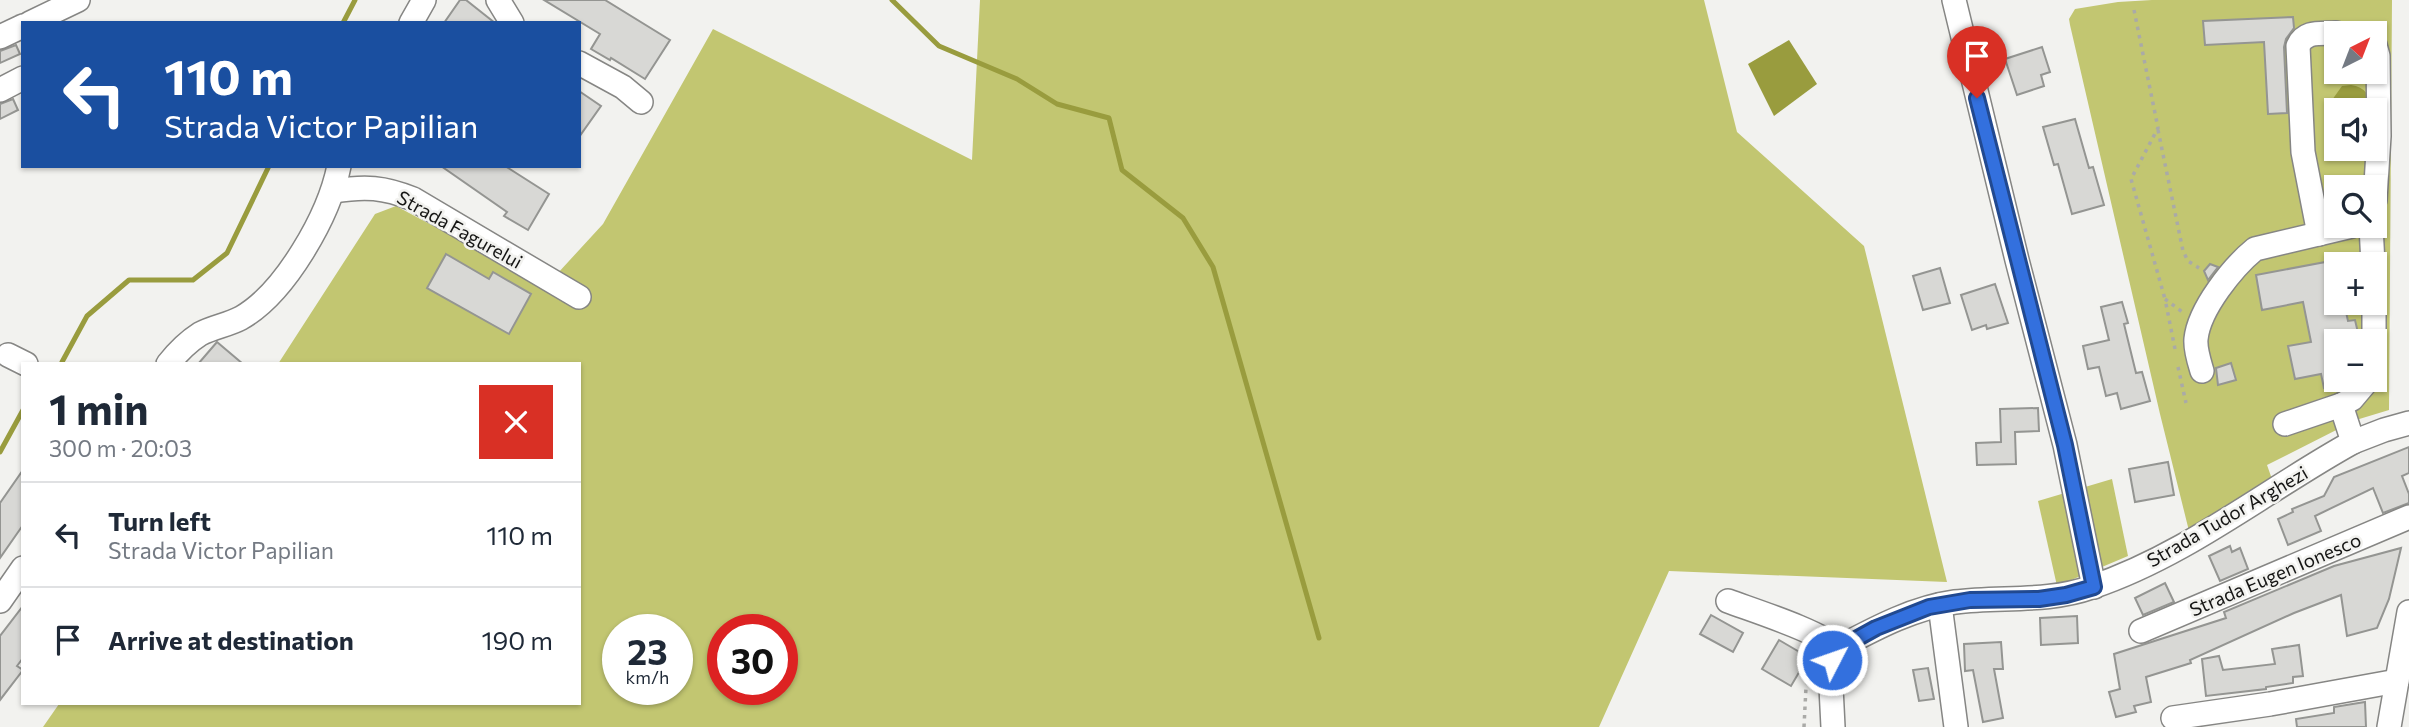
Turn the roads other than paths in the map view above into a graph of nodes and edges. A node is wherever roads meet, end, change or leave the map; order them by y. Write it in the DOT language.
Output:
graph roads {
  1 [pos="78,0"];
  2 [pos="425,0"];
  3 [pos="498,0"];
  4 [pos="1954,0"];
  5 [pos="34,21"];
  6 [pos="412,21"];
  7 [pos="511,21"];
  8 [pos="21,27"];
  9 [pos="2324,33"];
  10 [pos="0,37"];
  11 [pos="581,64"];
  12 [pos="21,79"];
  13 [pos="2378,84"];
  14 [pos="0,90"];
  15 [pos="641,102"];
  16 [pos="339,168"];
  17 [pos="2377,175"];
  18 [pos="334,191"];
  19 [pos="2324,233"];
  20 [pos="2319,234"];
  21 [pos="579,297"];
  22 [pos="171,362"];
  23 [pos="2202,371"];
  24 [pos="2358,392"];
  25 [pos="2341,405"];
  26 [pos="2409,423"];
  27 [pos="2285,424"];
  28 [pos="2353,442"];
  29 [pos="2409,517"];
  30 [pos="21,571"];
  31 [pos="2094,587"];
  32 [pos="0,601"];
  33 [pos="1728,601"];
  34 [pos="1940,605"];
  35 [pos="2409,612"];
  36 [pos="2141,631"];
  37 [pos="1838,649"];
  38 [pos="2397,681"];
  39 [pos="2173,718"];
  40 [pos="1833,727"];
  41 [pos="1956,727"];
  42 [pos="2389,727"];
  1 -- 5 [label="street"];
  2 -- 6 [label="street"];
  3 -- 7 [label="street"];
  4 -- 31 [label="street"];
  8 -- 10 [label="street"];
  9 -- 20 [label="street"];
  11 -- 15 [label="street"];
  12 -- 14 [label="street"];
  13 -- 17 [label="street"];
  16 -- 18 [label="street"];
  18 -- 21 [label="street, Strada Fagurelui"];
  18 -- 22 [label="street"];
  19 -- 20 [label="street"];
  20 -- 23 [label="street"];
  24 -- 25 [label="street"];
  25 -- 27 [label="street"];
  25 -- 28 [label="street"];
  26 -- 28 [label="street, Strada Tudor Arghezi"];
  28 -- 31 [label="street, Strada Tudor Arghezi"];
  29 -- 36 [label="street, Strada Eugen Ionesco"];
  30 -- 32 [label="street"];
  31 -- 34 [label="street, Strada Tudor Arghezi"];
  33 -- 37 [label="street"];
  34 -- 37 [label="street, Strada Tudor Arghezi"];
  34 -- 41 [label="street"];
  35 -- 38 [label="street"];
  37 -- 40 [label="street"];
  38 -- 39 [label="street"];
  38 -- 42 [label="street"];
}
